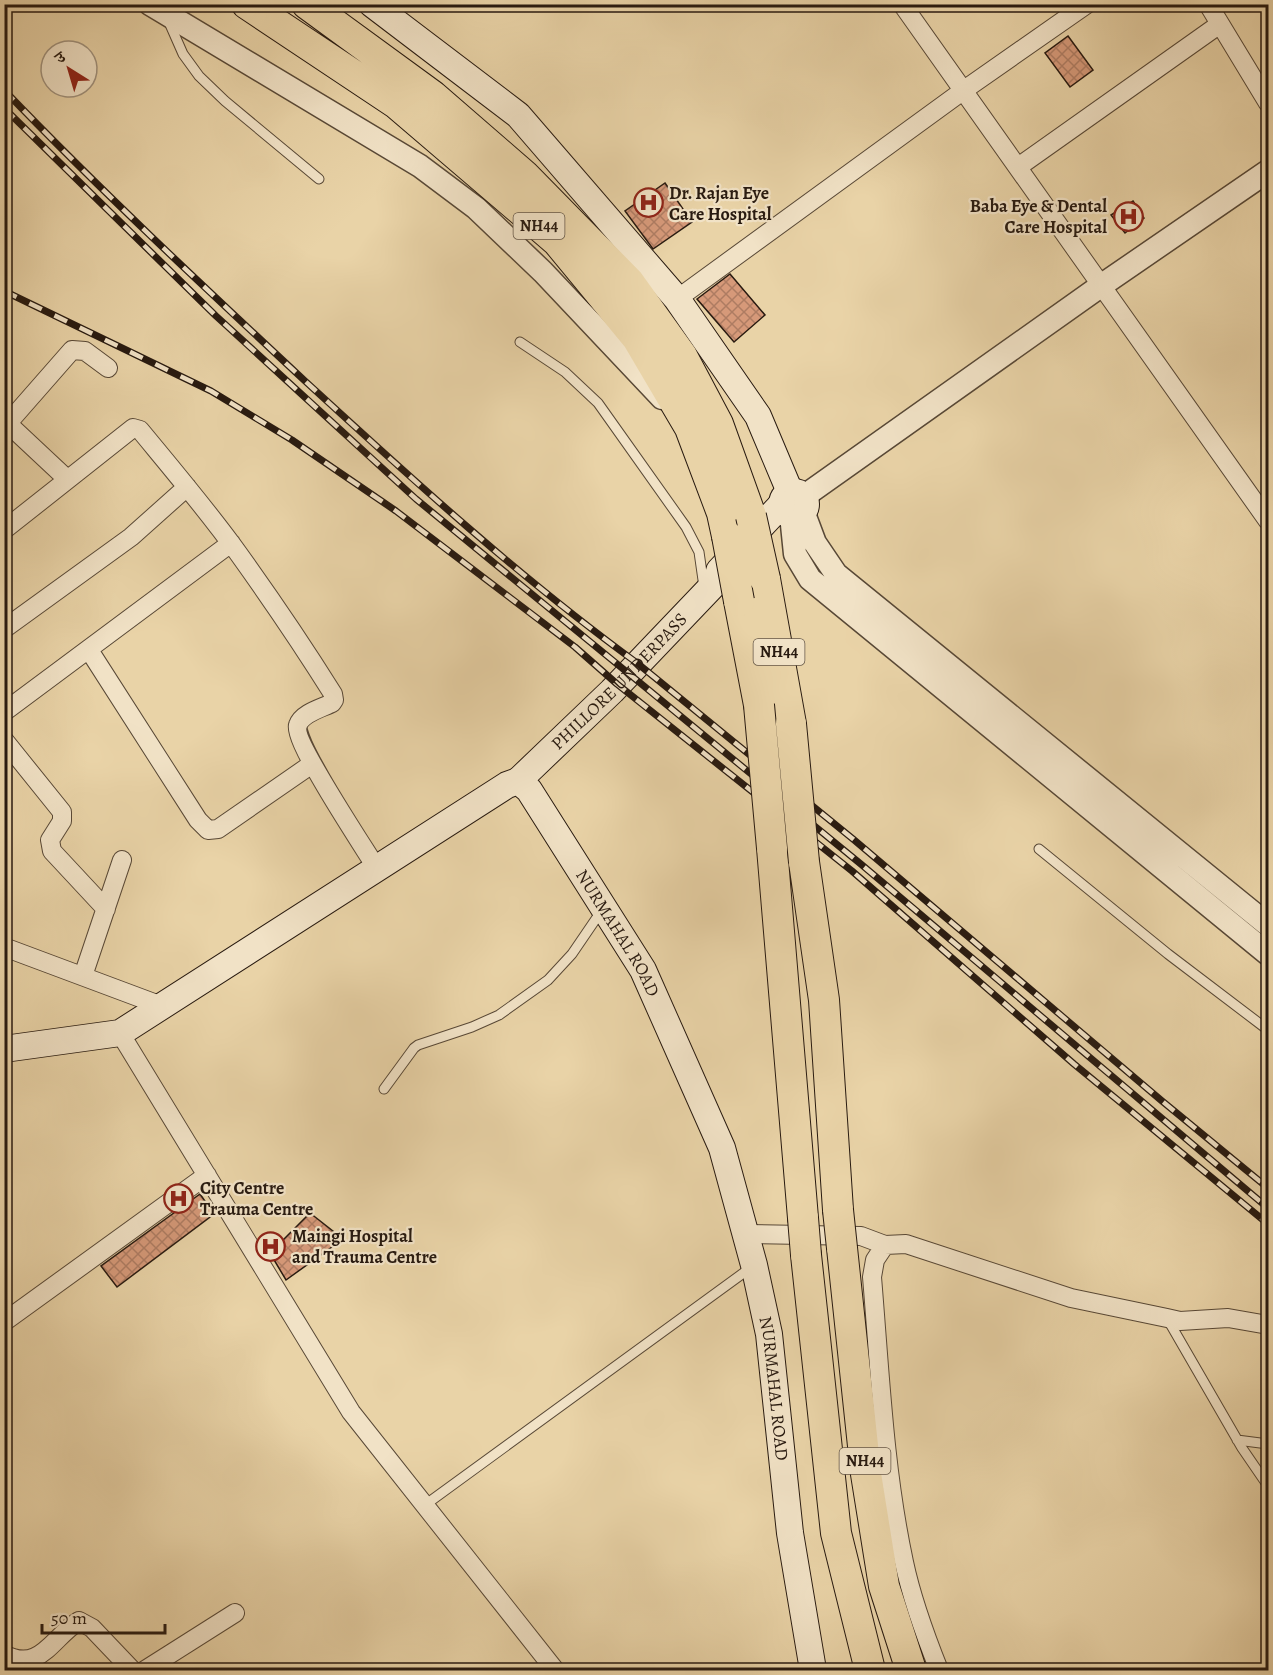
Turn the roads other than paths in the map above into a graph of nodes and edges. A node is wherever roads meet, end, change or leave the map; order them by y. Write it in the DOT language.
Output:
graph roads {
  1 [pos="247,4"];
  2 [pos="307,4"];
  3 [pos="372,4"];
  4 [pos="902,4"];
  5 [pos="1087,4"];
  6 [pos="1208,4"];
  7 [pos="157,9"];
  8 [pos="1220,24"];
  9 [pos="964,90"];
  10 [pos="1269,103"];
  11 [pos="1018,167"];
  12 [pos="1269,171"];
  13 [pos="319,178"];
  14 [pos="1102,285"];
  15 [pos="677,299"];
  16 [pos="520,342"];
  17 [pos="108,368"];
  18 [pos="6,421"];
  19 [pos="690,428"];
  20 [pos="67,479"];
  21 [pos="187,486"];
  22 [pos="793,506"];
  23 [pos="1269,521"];
  24 [pos="4,530"];
  25 [pos="231,543"];
  26 [pos="711,586"];
  27 [pos="4,629"];
  28 [pos="89,650"];
  29 [pos="4,712"];
  30 [pos="4,740"];
  31 [pos="312,764"];
  32 [pos="518,781"];
  33 [pos="1039,849"];
  34 [pos="122,860"];
  35 [pos="377,869"];
  36 [pos="604,908"];
  37 [pos="106,909"];
  38 [pos="1269,925"];
  39 [pos="4,947"];
  40 [pos="1269,954"];
  41 [pos="83,976"];
  42 [pos="162,1006"];
  43 [pos="1269,1030"];
  44 [pos="120,1033"];
  45 [pos="4,1049"];
  46 [pos="384,1089"];
  47 [pos="207,1175"];
  48 [pos="745,1234"];
  49 [pos="885,1245"];
  50 [pos="754,1265"];
  51 [pos="1167,1318"];
  52 [pos="4,1322"];
  53 [pos="1269,1325"];
  54 [pos="1237,1440"];
  55 [pos="1269,1444"];
  56 [pos="1269,1486"];
  57 [pos="425,1505"];
  58 [pos="235,1613"];
  59 [pos="4,1654"];
  60 [pos="132,1671"];
  61 [pos="146,1671"];
  62 [pos="555,1671"];
  63 [pos="813,1671"];
  64 [pos="870,1671"];
  65 [pos="911,1671"];
  66 [pos="939,1671"];
  1 -- 19 [label="highway, NH44"];
  2 -- 65 [label="highway, NH44, bridge"];
  3 -- 15 [label="main road"];
  4 -- 9 [label="street"];
  5 -- 9 [label="street"];
  6 -- 8 [label="street"];
  7 -- 13 [label="lane"];
  7 -- 19 [label="street"];
  8 -- 10 [label="street"];
  8 -- 11 [label="street"];
  9 -- 11 [label="street"];
  9 -- 15 [label="street"];
  11 -- 14 [label="street"];
  12 -- 14 [label="street"];
  14 -- 22 [label="street"];
  14 -- 23 [label="street"];
  15 -- 22 [label="main road"];
  16 -- 26 [label="lane"];
  17 -- 18 [label="street"];
  18 -- 20 [label="street"];
  19 -- 64 [label="highway, NH44, bridge"];
  20 -- 21 [label="street"];
  20 -- 24 [label="street"];
  21 -- 25 [label="street"];
  21 -- 27 [label="street"];
  22 -- 26 [label="main road, PHILLORE UNDERPASS"];
  22 -- 38 [label="street"];
  22 -- 40 [label="street"];
  25 -- 28 [label="street"];
  25 -- 31 [label="street"];
  26 -- 32 [label="main road, PHILLORE UNDERPASS"];
  28 -- 29 [label="street"];
  28 -- 31 [label="street"];
  30 -- 37 [label="street"];
  31 -- 35 [label="street"];
  32 -- 35 [label="main road"];
  32 -- 36 [label="main road, NURMAHAL ROAD"];
  33 -- 43 [label="lane"];
  34 -- 37 [label="street"];
  35 -- 42 [label="main road"];
  36 -- 46 [label="lane"];
  36 -- 48 [label="main road, NURMAHAL ROAD"];
  37 -- 41 [label="street"];
  39 -- 41 [label="street"];
  41 -- 42 [label="street"];
  42 -- 44 [label="main road"];
  44 -- 45 [label="main road"];
  44 -- 47 [label="street"];
  47 -- 52 [label="street"];
  47 -- 57 [label="street"];
  48 -- 49 [label="street"];
  48 -- 50 [label="main road, NURMAHAL ROAD"];
  49 -- 51 [label="street"];
  49 -- 66 [label="street"];
  50 -- 57 [label="lane"];
  50 -- 63 [label="main road, NURMAHAL ROAD"];
  51 -- 53 [label="street"];
  51 -- 54 [label="lane"];
  54 -- 55 [label="lane"];
  54 -- 56 [label="lane"];
  57 -- 62 [label="street"];
  58 -- 61 [label="street"];
  59 -- 60 [label="street"];
}
